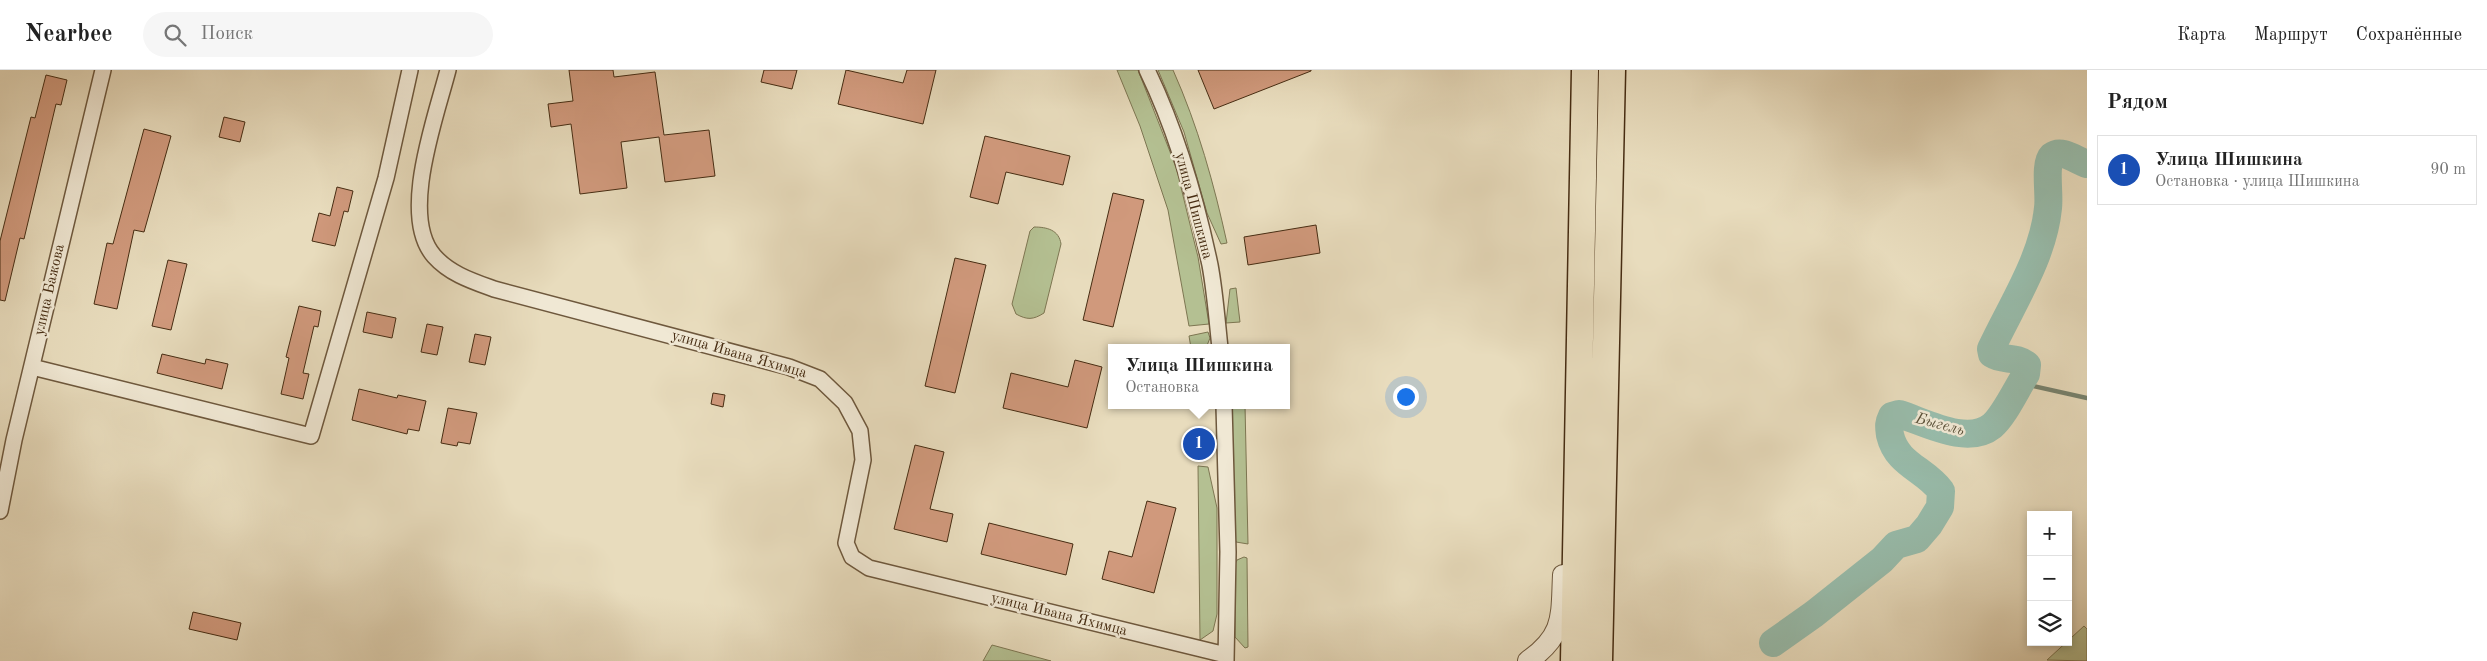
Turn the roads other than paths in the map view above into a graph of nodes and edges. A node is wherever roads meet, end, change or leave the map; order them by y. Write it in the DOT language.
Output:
graph roads {
  1 [pos="103,70"];
  2 [pos="410,70"];
  3 [pos="448,70"];
  4 [pos="1147,70"];
  5 [pos="1585,70"];
  6 [pos="1612,70"];
  7 [pos="1220,344"];
  8 [pos="32,367"];
  9 [pos="1224,409"];
  10 [pos="7,439"];
  11 [pos="1576,494"];
  12 [pos="0,511"];
  13 [pos="1226,658"];
  14 [pos="1528,661"];
  15 [pos="1574,661"];
  16 [pos="1599,661"];
  1 -- 8 [label="street, улица Бажова"];
  2 -- 8 [label="street"];
  3 -- 13 [label="street, улица Ивана Яхимца"];
  4 -- 7 [label="street, улица Шишкина"];
  5 -- 11 [label="highway"];
  6 -- 16 [label="highway"];
  8 -- 10 [label="street, улица Бажова"];
  9 -- 13 [label="street"];
  10 -- 12 [label="street, улица Бажова"];
  11 -- 14 [label="street"];
  11 -- 15 [label="highway"];
}
